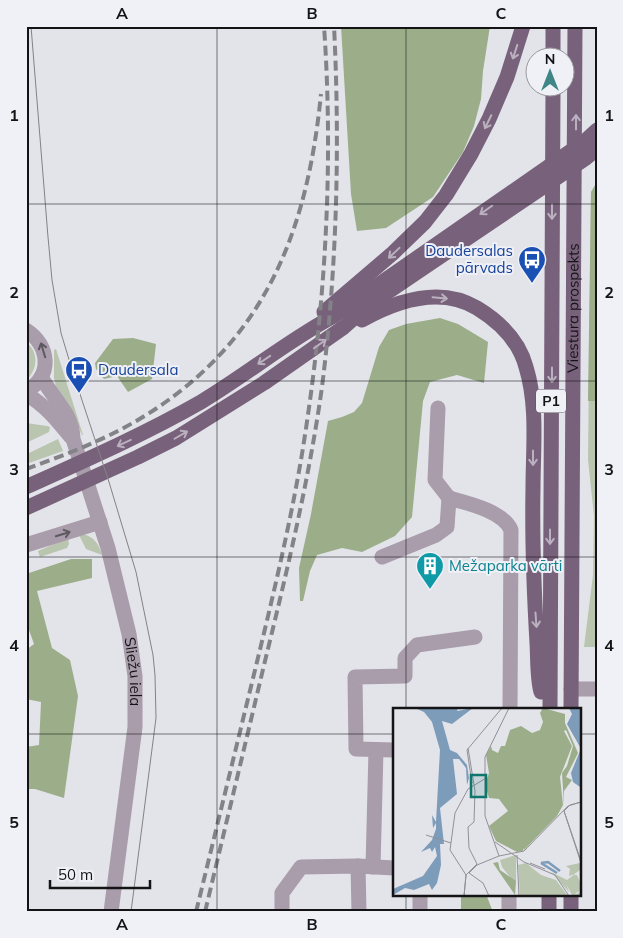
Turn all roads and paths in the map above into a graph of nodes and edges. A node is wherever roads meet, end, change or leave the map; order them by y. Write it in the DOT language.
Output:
graph roads {
  1 [pos="523,26"];
  2 [pos="553,26"];
  3 [pos="575,26"];
  4 [pos="553,48"];
  5 [pos="574,48"];
  6 [pos="554,98"];
  7 [pos="571,98"];
  8 [pos="597,130"];
  9 [pos="597,149"];
  10 [pos="344,327"];
  11 [pos="26,330"];
  12 [pos="304,332"];
  13 [pos="41,377"];
  14 [pos="26,393"];
  15 [pos="438,408"];
  16 [pos="73,439"];
  17 [pos="26,486"];
  18 [pos="449,498"];
  19 [pos="26,508"];
  20 [pos="100,522"];
  21 [pos="26,545"];
  22 [pos="382,557"];
  23 [pos="475,637"];
  24 [pos="571,689"];
  25 [pos="597,689"];
  26 [pos="510,708"];
  27 [pos="549,708"];
  28 [pos="549,708"];
  29 [pos="571,708"];
  30 [pos="376,750"];
  31 [pos="393,750"];
  32 [pos="358,866"];
  33 [pos="373,867"];
  34 [pos="393,868"];
  35 [pos="420,896"];
  36 [pos="509,896"];
  37 [pos="549,896"];
  38 [pos="571,896"];
  39 [pos="111,912"];
  40 [pos="282,912"];
  41 [pos="359,912"];
  42 [pos="420,912"];
  43 [pos="509,912"];
  44 [pos="549,912"];
  45 [pos="571,912"];
  1 -- 12 [label="main road, one-way"];
  2 -- 4 [label="main road"];
  3 -- 5 [label="main road, Viestura prospekts / P1"];
  6 -- 27 [label="main road, Viestura prospekts / P1, one-way"];
  24 -- 7 [label="main road, Viestura prospekts / P1, one-way"];
  8 -- 12 [label="main road, one-way"];
  9 -- 10 [label="main road"];
  19 -- 10 [label="main road, one-way"];
  10 -- 28 [label="main road, one-way"];
  13 -- 11 [label="street, one-way"];
  12 -- 17 [label="main road, one-way"];
  13 -- 14 [label="street"];
  13 -- 16 [label="street, Sliežu iela"];
  14 -- 16 [label="street, Sliežu iela"];
  15 -- 18 [label="street"];
  16 -- 20 [label="street, Sliežu iela"];
  18 -- 22 [label="street"];
  18 -- 26 [label="street"];
  21 -- 20 [label="street, one-way"];
  20 -- 39 [label="street, Sliežu iela"];
  23 -- 30 [label="street"];
  24 -- 25 [label="street"];
  24 -- 29 [label="main road, Viestura prospekts / P1"];
  30 -- 31 [label="street"];
  30 -- 33 [label="street"];
  32 -- 33 [label="street"];
  32 -- 40 [label="street"];
  32 -- 41 [label="street"];
  33 -- 34 [label="street"];
  35 -- 42 [label="street"];
  36 -- 43 [label="street"];
  37 -- 44 [label="main road"];
  38 -- 45 [label="main road"];
}
